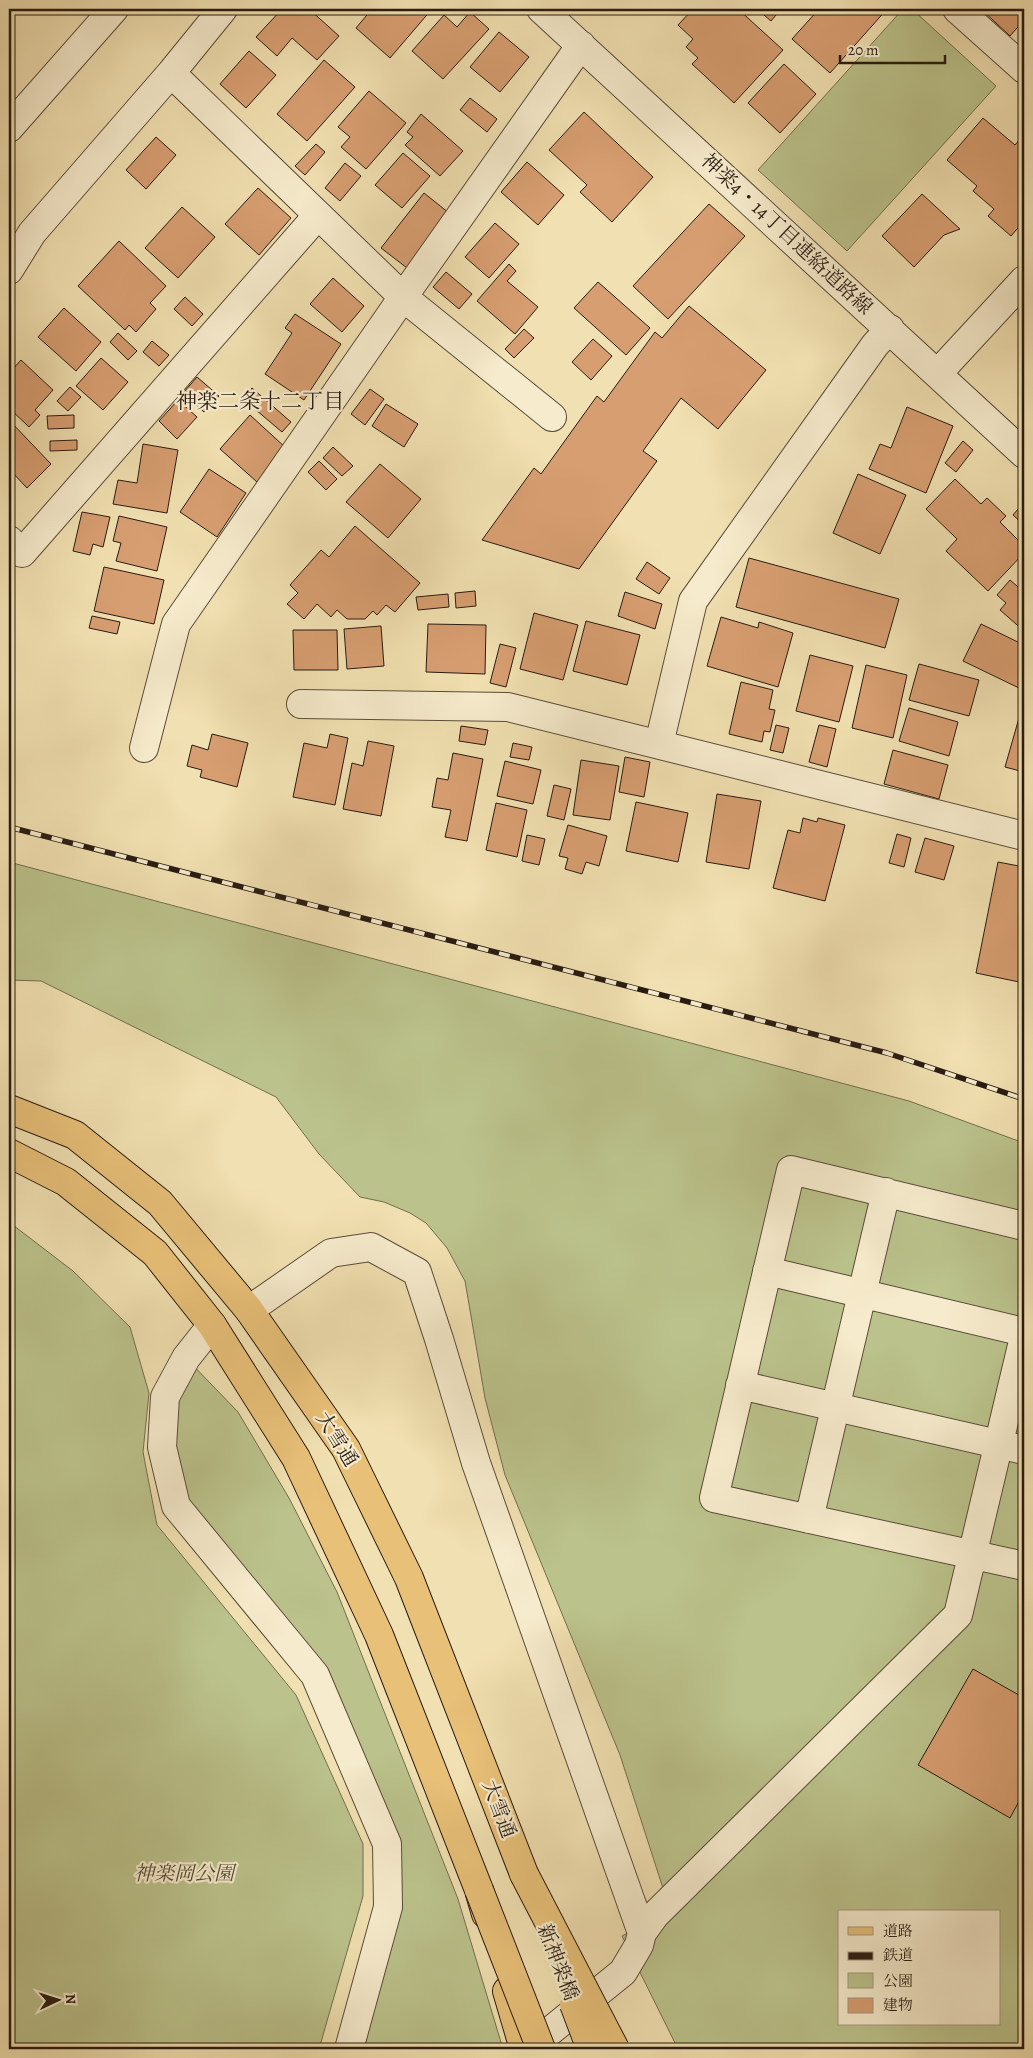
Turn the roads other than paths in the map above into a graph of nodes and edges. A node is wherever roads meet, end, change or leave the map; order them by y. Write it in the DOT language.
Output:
graph roads {
  1 [pos="114,9"];
  2 [pos="223,9"];
  3 [pos="541,9"];
  4 [pos="957,9"];
  5 [pos="581,45"];
  6 [pos="1024,69"];
  7 [pos="171,73"];
  8 [pos="9,128"];
  9 [pos="318,215"];
  10 [pos="9,270"];
  11 [pos="1024,280"];
  12 [pos="403,297"];
  13 [pos="890,328"];
  14 [pos="938,373"];
  15 [pos="552,417"];
  16 [pos="1024,454"];
  17 [pos="9,540"];
  18 [pos="301,704"];
  19 [pos="659,744"];
  20 [pos="144,748"];
  21 [pos="1024,836"];
  22 [pos="9,1109"];
  23 [pos="9,1153"];
  24 [pos="886,1192"];
  25 [pos="1024,1226"];
  26 [pos="767,1271"];
  27 [pos="862,1294"];
  28 [pos="249,1310"];
  29 [pos="212,1325"];
  30 [pos="1024,1332"];
  31 [pos="1024,1337"];
  32 [pos="740,1385"];
  33 [pos="835,1407"];
  34 [pos="1012,1447"];
  35 [pos="809,1518"];
  36 [pos="973,1555"];
  37 [pos="1024,1566"];
  38 [pos="524,1874"];
  39 [pos="479,1890"];
  40 [pos="642,1933"];
  41 [pos="349,2049"];
  42 [pos="524,2049"];
  43 [pos="528,2049"];
  44 [pos="540,2049"];
  45 [pos="591,2049"];
  46 [pos="614,2049"];
  1 -- 8 [label="street"];
  2 -- 7 [label="street"];
  3 -- 5 [label="street, 神楽4・14丁目連絡道路線"];
  4 -- 6 [label="street"];
  5 -- 12 [label="street"];
  5 -- 13 [label="street, 神楽4・14丁目連絡道路線"];
  7 -- 9 [label="street"];
  7 -- 10 [label="street"];
  9 -- 12 [label="street"];
  9 -- 17 [label="street"];
  11 -- 14 [label="street"];
  12 -- 15 [label="street"];
  12 -- 20 [label="street"];
  13 -- 14 [label="street, 神楽4・14丁目連絡道路線"];
  13 -- 19 [label="street"];
  14 -- 16 [label="street, 神楽4・14丁目連絡道路線"];
  18 -- 19 [label="street"];
  19 -- 21 [label="street"];
  22 -- 28 [label="main road, 大雪通"];
  23 -- 29 [label="main road"];
  24 -- 25 [label="street"];
  24 -- 26 [label="street"];
  24 -- 27 [label="street"];
  26 -- 27 [label="street"];
  26 -- 32 [label="street"];
  27 -- 30 [label="street"];
  27 -- 33 [label="street"];
  28 -- 38 [label="main road, 大雪通"];
  28 -- 40 [label="street"];
  29 -- 39 [label="main road"];
  29 -- 41 [label="street"];
  31 -- 34 [label="street"];
  32 -- 33 [label="street"];
  32 -- 35 [label="street"];
  33 -- 34 [label="street"];
  33 -- 35 [label="street"];
  34 -- 36 [label="street"];
  35 -- 36 [label="street"];
  36 -- 37 [label="street"];
  36 -- 40 [label="street"];
  38 -- 45 [label="main road, 新神楽橋, bridge"];
  38 -- 46 [label="main road, bridge"];
  39 -- 42 [label="main road, bridge"];
  39 -- 44 [label="main road, bridge"];
  40 -- 43 [label="street"];
}
